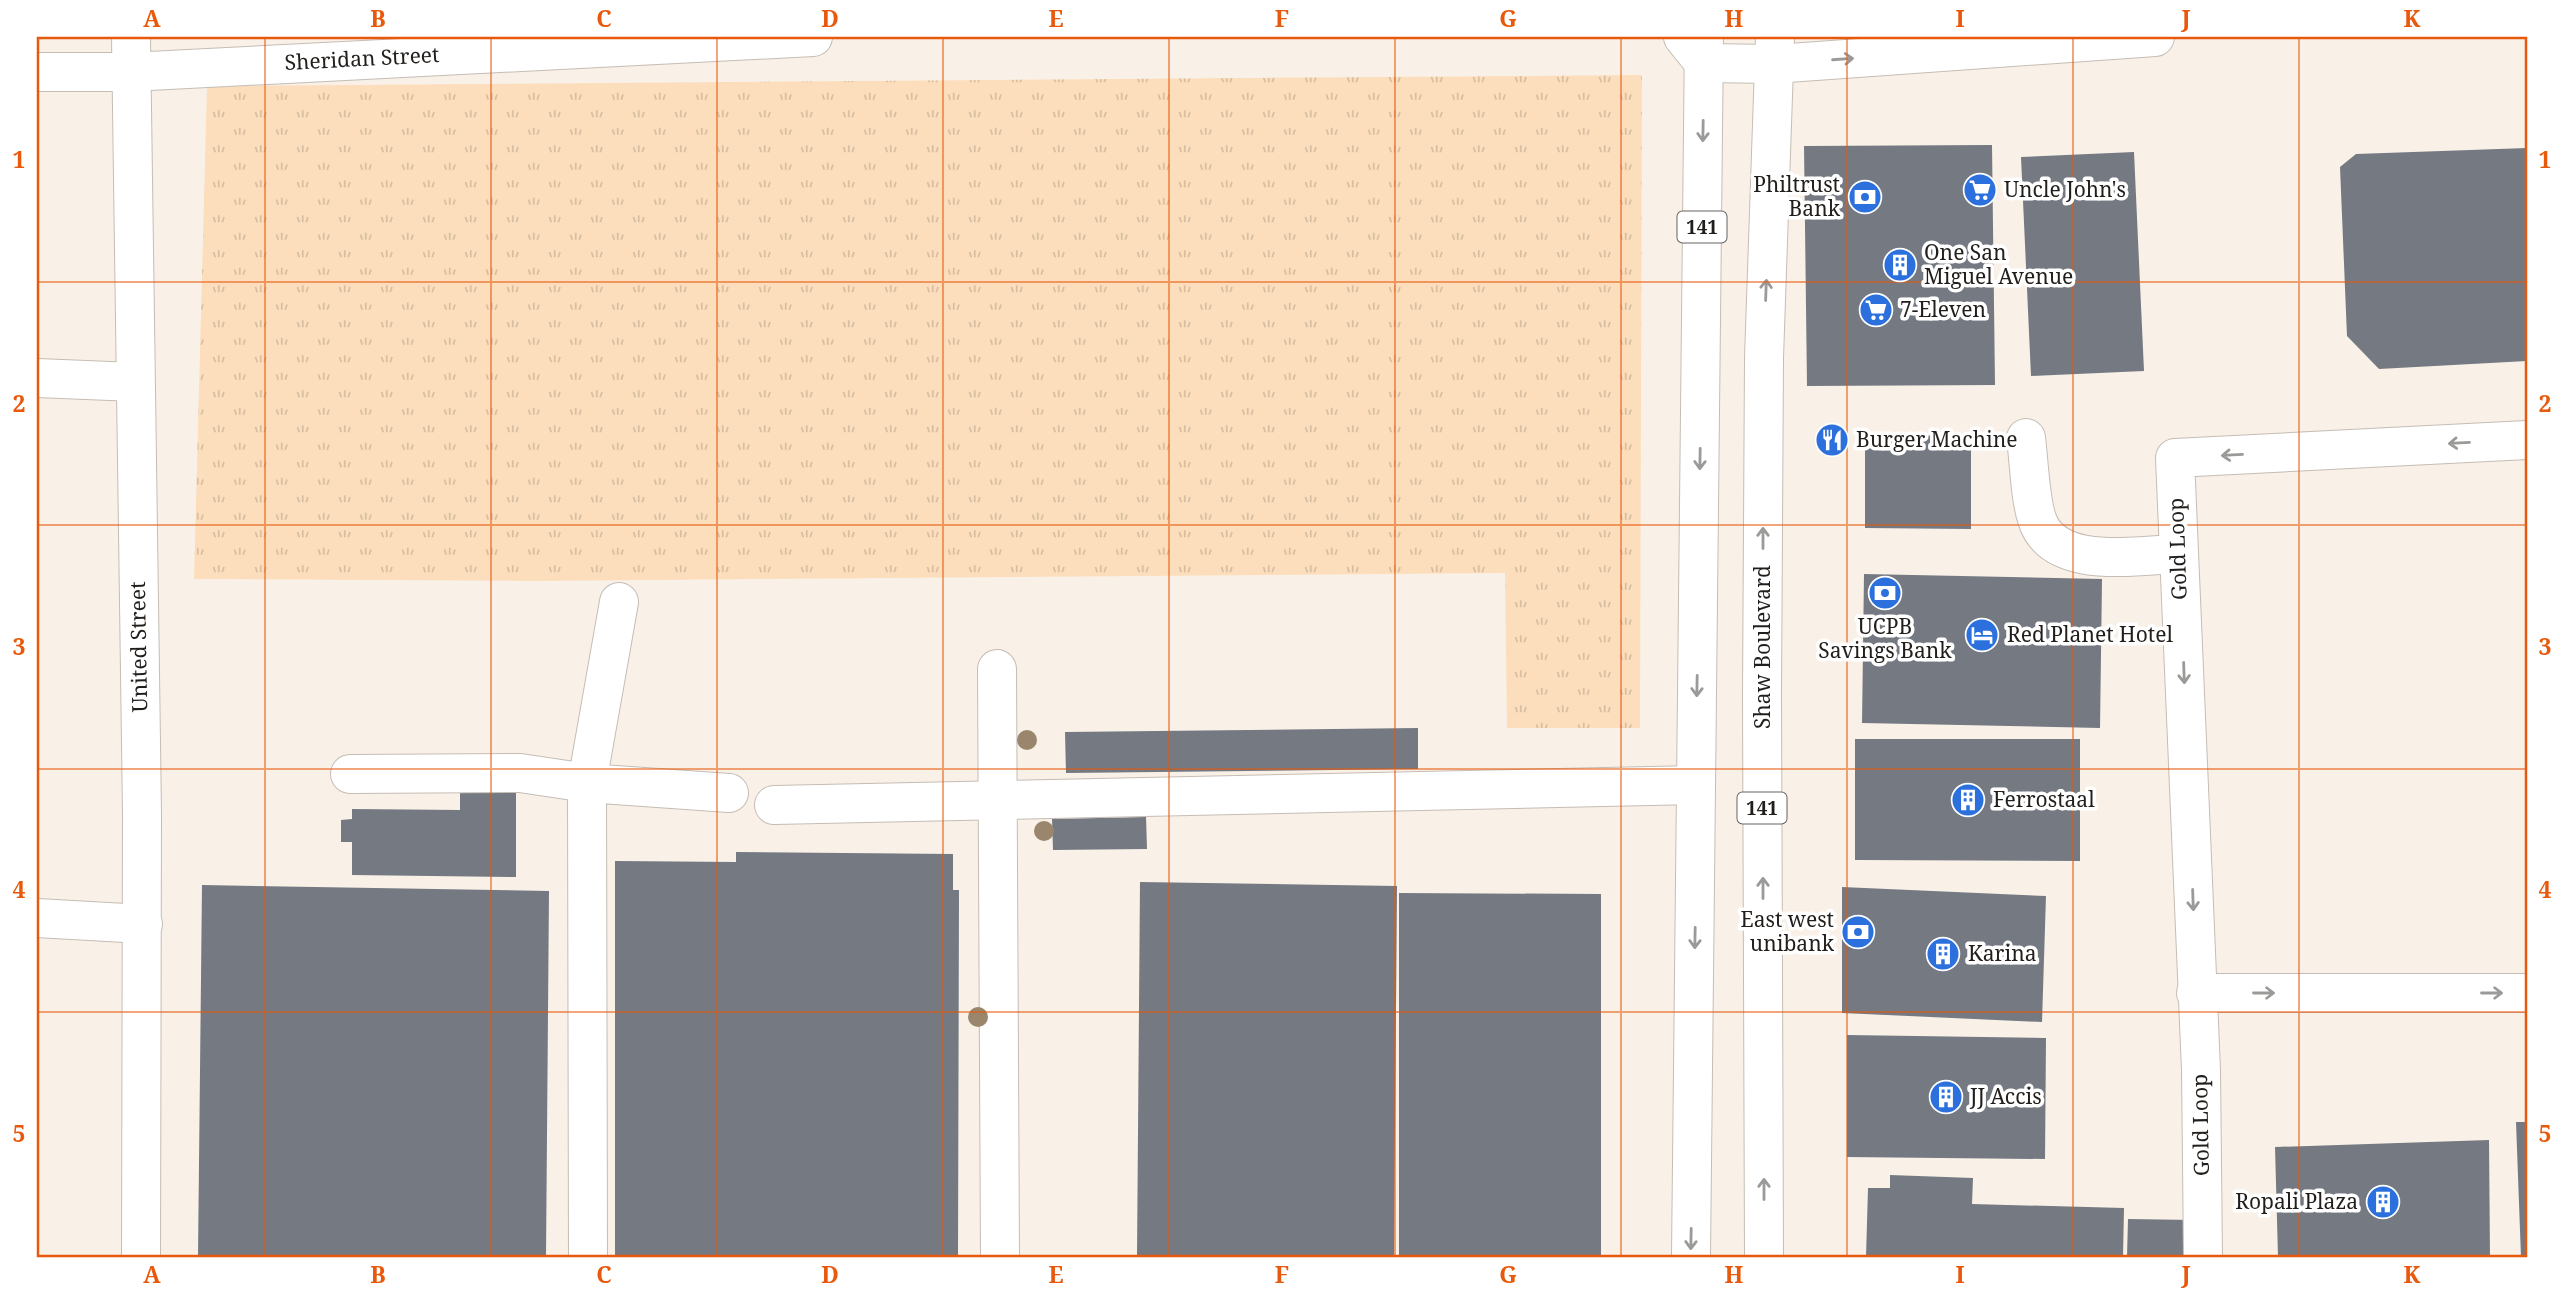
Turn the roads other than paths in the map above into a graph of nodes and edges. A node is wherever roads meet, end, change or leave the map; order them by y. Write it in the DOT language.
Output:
graph roads {
  1 [pos="813,37"];
  2 [pos="2155,37"];
  3 [pos="1697,45"];
  4 [pos="362,48"];
  5 [pos="1774,50"];
  6 [pos="131,54"];
  7 [pos="37,72"];
  8 [pos="37,378"];
  9 [pos="135,382"];
  10 [pos="2026,438"];
  11 [pos="2527,440"];
  12 [pos="2178,554"];
  13 [pos="619,602"];
  14 [pos="997,669"];
  15 [pos="350,775"];
  16 [pos="587,783"];
  17 [pos="1696,785"];
  18 [pos="729,793"];
  19 [pos="997,800"];
  20 [pos="774,805"];
  21 [pos="37,918"];
  22 [pos="142,923"];
  23 [pos="2196,993"];
  24 [pos="2527,993"];
  25 [pos="141,1257"];
  26 [pos="588,1257"];
  27 [pos="1000,1257"];
  28 [pos="1691,1257"];
  29 [pos="1764,1257"];
  30 [pos="2203,1257"];
  1 -- 4 [label="street, Sheridan Street"];
  5 -- 2 [label="street, one-way"];
  3 -- 5 [label="street"];
  3 -- 17 [label="street, 141, one-way"];
  4 -- 6 [label="street, Sheridan Street"];
  29 -- 5 [label="street, Shaw Boulevard / 141, one-way"];
  6 -- 7 [label="street, Sheridan Street"];
  6 -- 9 [label="street, United Street"];
  8 -- 9 [label="street"];
  9 -- 22 [label="street, United Street"];
  10 -- 12 [label="street"];
  11 -- 12 [label="street, Gold Loop, one-way"];
  12 -- 23 [label="street, Gold Loop, one-way"];
  13 -- 16 [label="street"];
  14 -- 19 [label="street"];
  15 -- 16 [label="street"];
  16 -- 18 [label="street"];
  16 -- 26 [label="street"];
  17 -- 19 [label="street"];
  17 -- 28 [label="street, 141, one-way"];
  19 -- 20 [label="street"];
  19 -- 27 [label="street"];
  21 -- 22 [label="street"];
  22 -- 25 [label="street, United Street"];
  23 -- 24 [label="street, one-way"];
  23 -- 30 [label="street, Gold Loop"];
}
